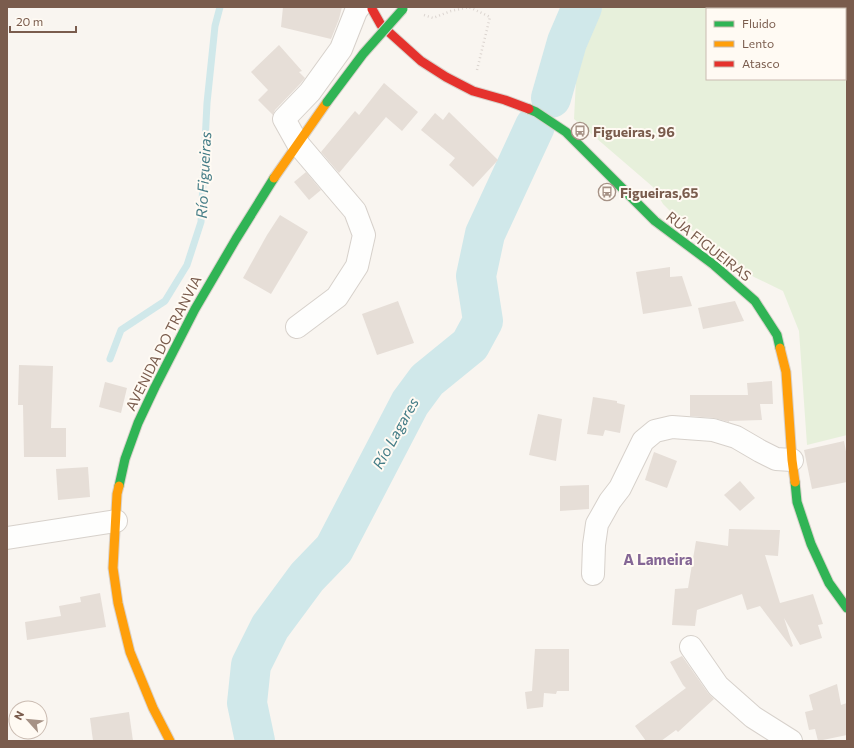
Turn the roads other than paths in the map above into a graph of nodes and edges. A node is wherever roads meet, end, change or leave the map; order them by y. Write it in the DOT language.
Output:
graph roads {
  1 [pos="359,7"];
  2 [pos="372,7"];
  3 [pos="404,8"];
  4 [pos="298,144"];
  5 [pos="297,327"];
  6 [pos="792,460"];
  7 [pos="116,521"];
  8 [pos="7,538"];
  9 [pos="593,574"];
  10 [pos="847,608"];
  11 [pos="691,647"];
  12 [pos="170,741"];
  13 [pos="791,741"];
  1 -- 4 [label="street"];
  2 -- 6 [label="main road, RÚA FIGUEIRAS"];
  3 -- 4 [label="main road, AVENIDA DO TRANVIA, bridge"];
  4 -- 5 [label="street"];
  4 -- 7 [label="main road, AVENIDA DO TRANVIA"];
  6 -- 9 [label="street"];
  6 -- 10 [label="main road, RÚA FIGUEIRAS"];
  7 -- 8 [label="street"];
  7 -- 12 [label="main road, AVENIDA DO TRANVIA"];
  11 -- 13 [label="street"];
}
